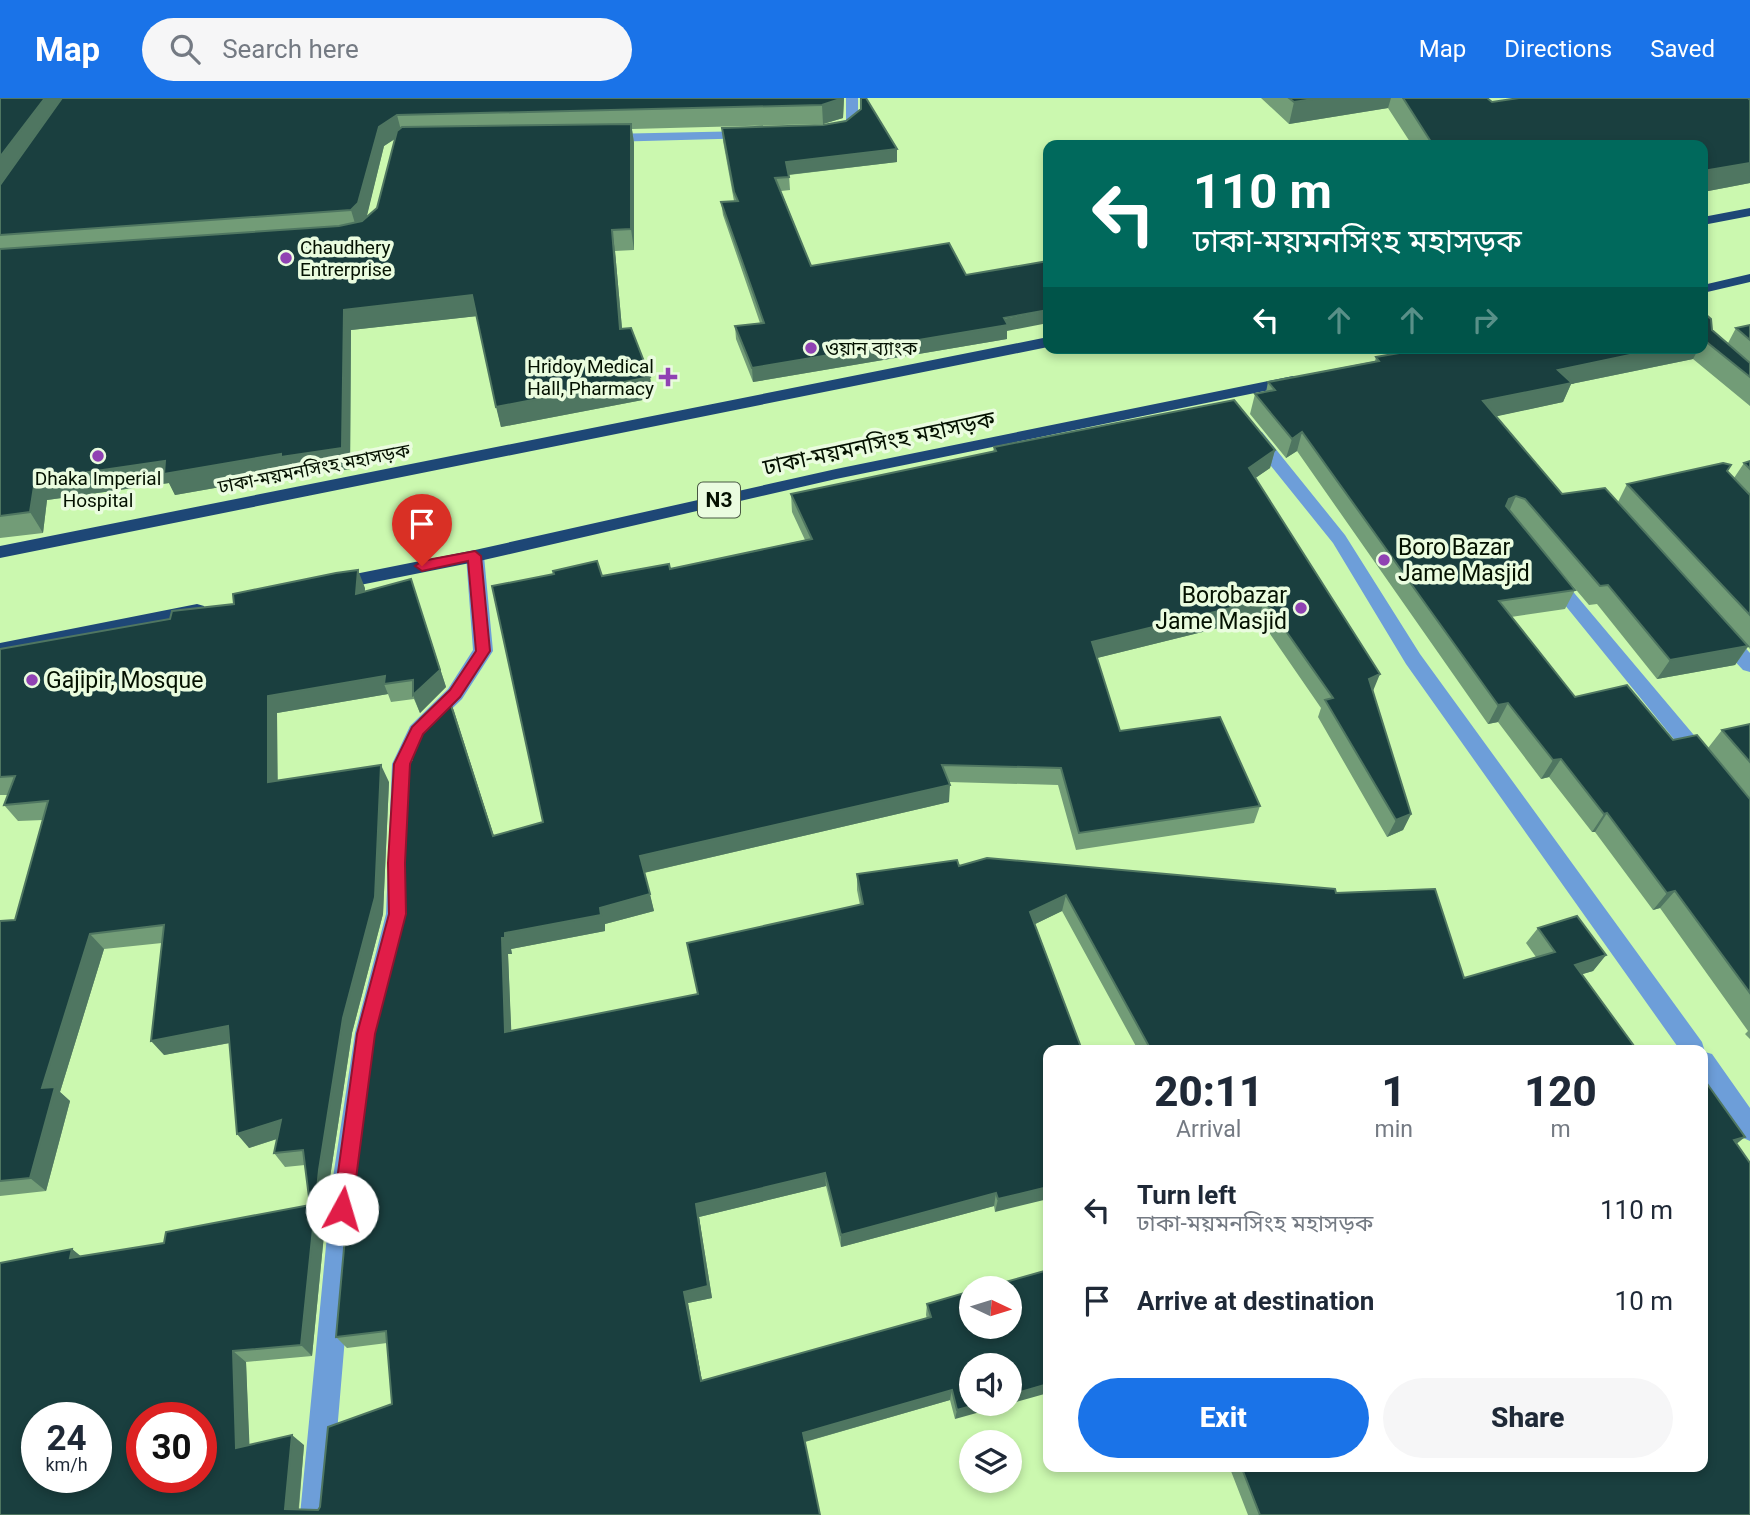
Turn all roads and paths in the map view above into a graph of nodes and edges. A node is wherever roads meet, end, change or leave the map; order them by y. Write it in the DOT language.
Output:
graph roads {
  1 [pos="852,98"];
  2 [pos="810,132"];
  3 [pos="771,134"];
  4 [pos="593,139"];
  5 [pos="1750,212"];
  6 [pos="1708,220"];
  7 [pos="1750,278"];
  8 [pos="1708,288"];
  9 [pos="1043,343"];
  10 [pos="1304,378"];
  11 [pos="1224,396"];
  12 [pos="0,552"];
  13 [pos="475,556"];
  14 [pos="1542,566"];
  15 [pos="312,588"];
  16 [pos="217,607"];
  17 [pos="1714,625"];
  18 [pos="0,650"];
  19 [pos="1750,665"];
  20 [pos="1715,775"];
  21 [pos="1690,1045"];
  22 [pos="1708,1069"];
  23 [pos="1750,1129"];
  24 [pos="315,1515"];
  1 -- 2 [label="street"];
  3 -- 4 [label="street"];
  5 -- 6 [label="highway"];
  7 -- 8 [label="highway"];
  9 -- 12 [label="highway, ঢাকা-ময়মনসিংহ মহাসড়ক"];
  10 -- 11 [label="highway, ঢাকা-ময়মনসিংহ মহাসড়ক / N3"];
  11 -- 13 [label="highway, ঢাকা-ময়মনসিংহ মহাসড়ক / N3"];
  11 -- 21 [label="street"];
  13 -- 15 [label="highway, ঢাকা-ময়মনসিংহ মহাসড়ক / N3"];
  13 -- 24 [label="street"];
  14 -- 20 [label="street"];
  16 -- 18 [label="highway"];
  17 -- 19 [label="street"];
  22 -- 23 [label="street"];
}
